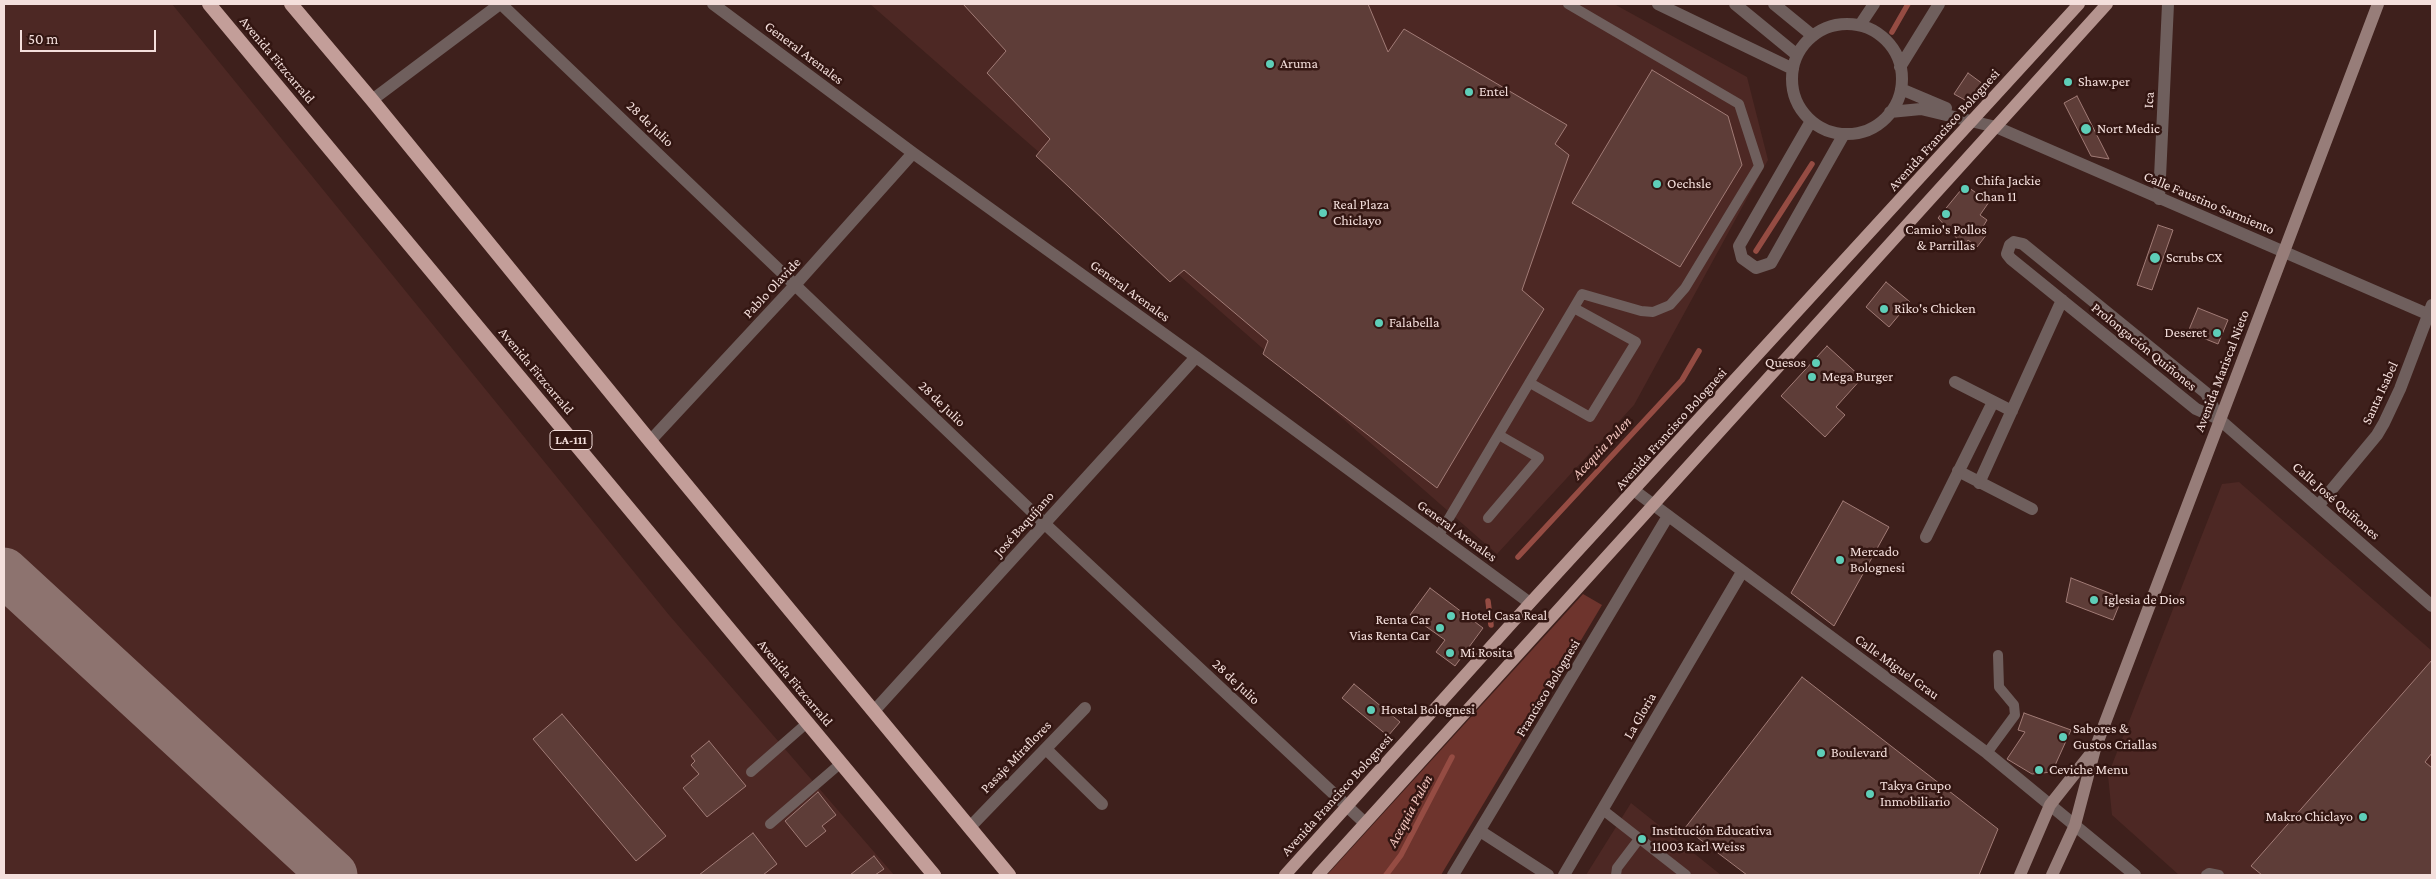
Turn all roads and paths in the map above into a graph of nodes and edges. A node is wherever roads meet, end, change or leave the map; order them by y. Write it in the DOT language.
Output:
graph roads {
  1 [pos="209,4"];
  2 [pos="291,4"];
  3 [pos="501,4"];
  4 [pos="714,4"];
  5 [pos="1568,4"];
  6 [pos="1658,4"];
  7 [pos="1735,4"];
  8 [pos="1774,4"];
  9 [pos="1874,4"];
  10 [pos="1939,4"];
  11 [pos="2079,4"];
  12 [pos="2107,4"];
  13 [pos="2168,4"];
  14 [pos="2378,4"];
  15 [pos="1860,25"];
  16 [pos="1813,36"];
  17 [pos="1797,55"];
  18 [pos="1900,67"];
  19 [pos="1793,69"];
  20 [pos="1901,88"];
  21 [pos="372,100"];
  22 [pos="1890,112"];
  23 [pos="1973,120"];
  24 [pos="1811,121"];
  25 [pos="1996,127"];
  26 [pos="1844,134"];
  27 [pos="913,153"];
  28 [pos="2159,198"];
  29 [pos="2284,253"];
  30 [pos="796,284"];
  31 [pos="2062,300"];
  32 [pos="1574,308"];
  33 [pos="2431,312"];
  34 [pos="1196,357"];
  35 [pos="1955,382"];
  36 [pos="1530,383"];
  37 [pos="1993,402"];
  38 [pos="2012,411"];
  39 [pos="2219,419"];
  40 [pos="1499,435"];
  41 [pos="650,441"];
  42 [pos="1958,472"];
  43 [pos="1979,483"];
  44 [pos="1635,490"];
  45 [pos="1654,505"];
  46 [pos="2318,506"];
  47 [pos="2032,509"];
  48 [pos="1668,516"];
  49 [pos="1488,518"];
  50 [pos="1045,524"];
  51 [pos="1439,536"];
  52 [pos="1926,537"];
  53 [pos="1742,572"];
  54 [pos="1530,603"];
  55 [pos="2432,606"];
  56 [pos="1998,655"];
  57 [pos="1085,708"];
  58 [pos="874,711"];
  59 [pos="807,723"];
  60 [pos="1046,748"];
  61 [pos="2095,749"];
  62 [pos="1987,753"];
  63 [pos="841,763"];
  64 [pos="751,772"];
  65 [pos="1102,804"];
  66 [pos="2050,805"];
  67 [pos="1347,806"];
  68 [pos="1603,810"];
  69 [pos="1365,823"];
  70 [pos="770,824"];
  71 [pos="2075,825"];
  72 [pos="969,828"];
  73 [pos="1480,831"];
  74 [pos="1640,839"];
  75 [pos="934,875"];
  76 [pos="1009,875"];
  77 [pos="1285,875"];
  78 [pos="1318,875"];
  79 [pos="1453,875"];
  80 [pos="1548,875"];
  81 [pos="1564,875"];
  82 [pos="1616,875"];
  83 [pos="1686,875"];
  84 [pos="2020,875"];
  85 [pos="2052,875"];
  86 [pos="2135,875"];
  87 [pos="2206,875"];
  88 [pos="2219,875"];
  1 -- 59 [label="highway, Avenida Fitzcarrald / LA-111"];
  2 -- 21 [label="highway"];
  3 -- 21 [label="street"];
  3 -- 30 [label="street, 28 de Julio"];
  4 -- 27 [label="street, General Arenales"];
  5 -- 32 [label="lane"];
  6 -- 19 [label="street"];
  7 -- 17 [label="street"];
  8 -- 16 [label="street"];
  9 -- 15 [label="street"];
  10 -- 18 [label="street"];
  11 -- 23 [label="main road, Avenida Francisco Bolognesi"];
  12 -- 25 [label="main road"];
  13 -- 28 [label="street, Ica"];
  14 -- 29 [label="main road, Avenida Mariscal Nieto"];
  15 -- 16 [label="street"];
  15 -- 18 [label="street"];
  16 -- 17 [label="street"];
  17 -- 19 [label="street"];
  18 -- 20 [label="street"];
  19 -- 24 [label="street"];
  20 -- 22 [label="street"];
  20 -- 23 [label="street, Calle Faustino Sarmiento"];
  21 -- 41 [label="highway"];
  22 -- 23 [label="street, Calle Faustino Sarmiento"];
  22 -- 26 [label="street"];
  23 -- 25 [label="street, Calle Faustino Sarmiento"];
  23 -- 44 [label="main road, Avenida Francisco Bolognesi"];
  24 -- 26 [label="street"];
  24 -- 26 [label="street"];
  25 -- 28 [label="street, Calle Faustino Sarmiento"];
  25 -- 45 [label="main road"];
  27 -- 30 [label="street, Pablo Olavide"];
  27 -- 34 [label="street, General Arenales"];
  28 -- 29 [label="street, Calle Faustino Sarmiento"];
  29 -- 33 [label="street, Calle Faustino Sarmiento"];
  29 -- 39 [label="main road, Avenida Mariscal Nieto"];
  30 -- 41 [label="street, Pablo Olavide"];
  30 -- 50 [label="street, 28 de Julio"];
  31 -- 38 [label="street"];
  31 -- 39 [label="street, Prolongación Quiñones"];
  31 -- 39 [label="street, Prolongación Quiñones"];
  32 -- 36 [label="lane"];
  32 -- 36 [label="lane"];
  33 -- 46 [label="street, Santa Isabel"];
  34 -- 50 [label="street, José Baquíjano"];
  34 -- 51 [label="street, General Arenales"];
  35 -- 37 [label="street"];
  36 -- 40 [label="lane"];
  37 -- 38 [label="street"];
  37 -- 42 [label="street"];
  38 -- 43 [label="street"];
  39 -- 46 [label="street, Calle José Quiñones"];
  39 -- 61 [label="main road, Avenida Mariscal Nieto"];
  40 -- 49 [label="lane"];
  40 -- 51 [label="lane"];
  41 -- 58 [label="highway"];
  42 -- 43 [label="street"];
  42 -- 52 [label="street"];
  43 -- 47 [label="street"];
  44 -- 45 [label="street, Calle Miguel Grau"];
  44 -- 54 [label="main road, Avenida Francisco Bolognesi"];
  45 -- 48 [label="street, Calle Miguel Grau"];
  45 -- 69 [label="main road"];
  46 -- 55 [label="street, Calle José Quiñones"];
  48 -- 53 [label="street, Calle Miguel Grau"];
  48 -- 73 [label="street, Francisco Bolognesi"];
  50 -- 58 [label="street, José Baquíjano"];
  50 -- 67 [label="street, 28 de Julio"];
  51 -- 54 [label="street, General Arenales"];
  53 -- 62 [label="street, Calle Miguel Grau"];
  53 -- 68 [label="street, La Gloria"];
  54 -- 67 [label="main road, Avenida Francisco Bolognesi"];
  56 -- 62 [label="lane"];
  57 -- 60 [label="street, Pasaje Miraflores"];
  58 -- 72 [label="highway"];
  59 -- 63 [label="highway, Avenida Fitzcarrald / LA-111"];
  59 -- 64 [label="lane"];
  60 -- 65 [label="street"];
  60 -- 72 [label="street, Pasaje Miraflores"];
  61 -- 66 [label="main road, Avenida Mariscal Nieto"];
  61 -- 71 [label="main road, Avenida Mariscal Nieto"];
  62 -- 66 [label="street, Calle Miguel Grau"];
  63 -- 70 [label="lane"];
  63 -- 75 [label="highway, Avenida Fitzcarrald / LA-111"];
  66 -- 71 [label="street, Calle Miguel Grau"];
  66 -- 84 [label="main road, Avenida Mariscal Nieto"];
  67 -- 69 [label="street, 28 de Julio"];
  67 -- 77 [label="main road, Avenida Francisco Bolognesi"];
  68 -- 74 [label="lane"];
  68 -- 81 [label="street, La Gloria"];
  69 -- 78 [label="main road"];
  71 -- 85 [label="main road, Avenida Mariscal Nieto"];
  71 -- 86 [label="street, Calle Miguel Grau"];
  72 -- 76 [label="highway"];
  73 -- 79 [label="street, Francisco Bolognesi"];
  73 -- 80 [label="street"];
  74 -- 82 [label="lane"];
  74 -- 83 [label="lane"];
  87 -- 88 [label="lane"];
}
